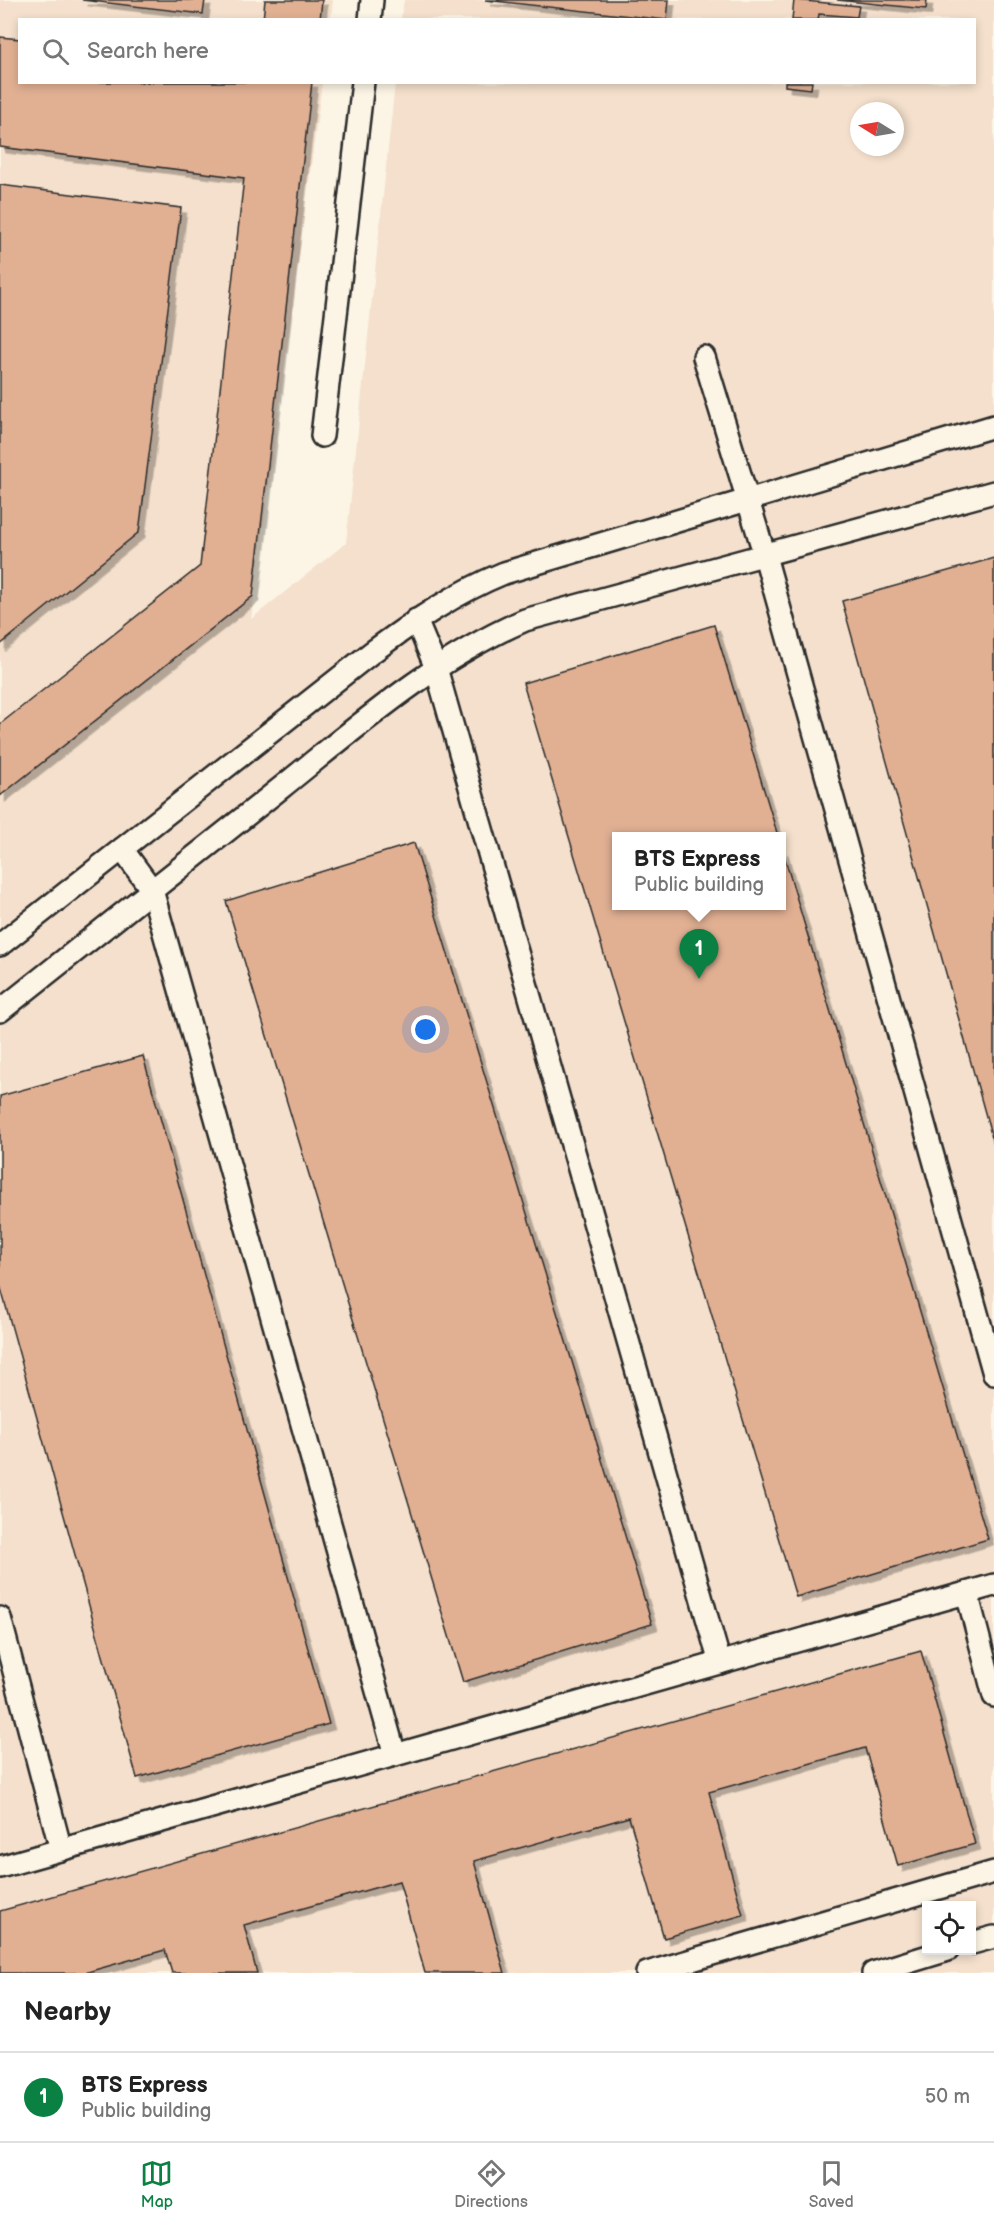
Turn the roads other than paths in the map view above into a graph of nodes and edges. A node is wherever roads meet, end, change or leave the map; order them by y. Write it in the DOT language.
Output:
graph roads {
  1 [pos="372,0"];
  2 [pos="370,18"];
  3 [pos="363,84"];
  4 [pos="704,357"];
  5 [pos="994,426"];
  6 [pos="322,436"];
  7 [pos="994,492"];
  8 [pos="747,500"];
  9 [pos="765,556"];
  10 [pos="416,620"];
  11 [pos="436,668"];
  12 [pos="122,849"];
  13 [pos="152,890"];
  14 [pos="0,945"];
  15 [pos="0,1011"];
  16 [pos="994,1374"];
  17 [pos="994,1585"];
  18 [pos="967,1593"];
  19 [pos="0,1618"];
  20 [pos="720,1663"];
  21 [pos="994,1695"];
  22 [pos="395,1755"];
  23 [pos="61,1850"];
  24 [pos="0,1867"];
  25 [pos="994,1872"];
  26 [pos="994,1937"];
  27 [pos="976,1942"];
  28 [pos="932,1955"];
  29 [pos="647,1973"];
  30 [pos="873,1973"];
  1 -- 2 [label="lane"];
  3 -- 6 [label="lane"];
  4 -- 8 [label="lane"];
  5 -- 8 [label="lane"];
  7 -- 9 [label="lane"];
  8 -- 9 [label="lane"];
  8 -- 10 [label="lane"];
  9 -- 11 [label="lane"];
  9 -- 16 [label="lane"];
  10 -- 11 [label="lane"];
  10 -- 12 [label="lane"];
  11 -- 13 [label="lane"];
  11 -- 20 [label="lane"];
  12 -- 13 [label="lane"];
  12 -- 14 [label="lane"];
  13 -- 15 [label="lane"];
  13 -- 22 [label="lane"];
  17 -- 18 [label="lane"];
  18 -- 20 [label="lane"];
  18 -- 21 [label="lane"];
  19 -- 23 [label="lane"];
  20 -- 22 [label="lane"];
  22 -- 23 [label="lane"];
  23 -- 24 [label="lane"];
  25 -- 29 [label="lane"];
  26 -- 27 [label="lane"];
  28 -- 30 [label="lane"];
}
